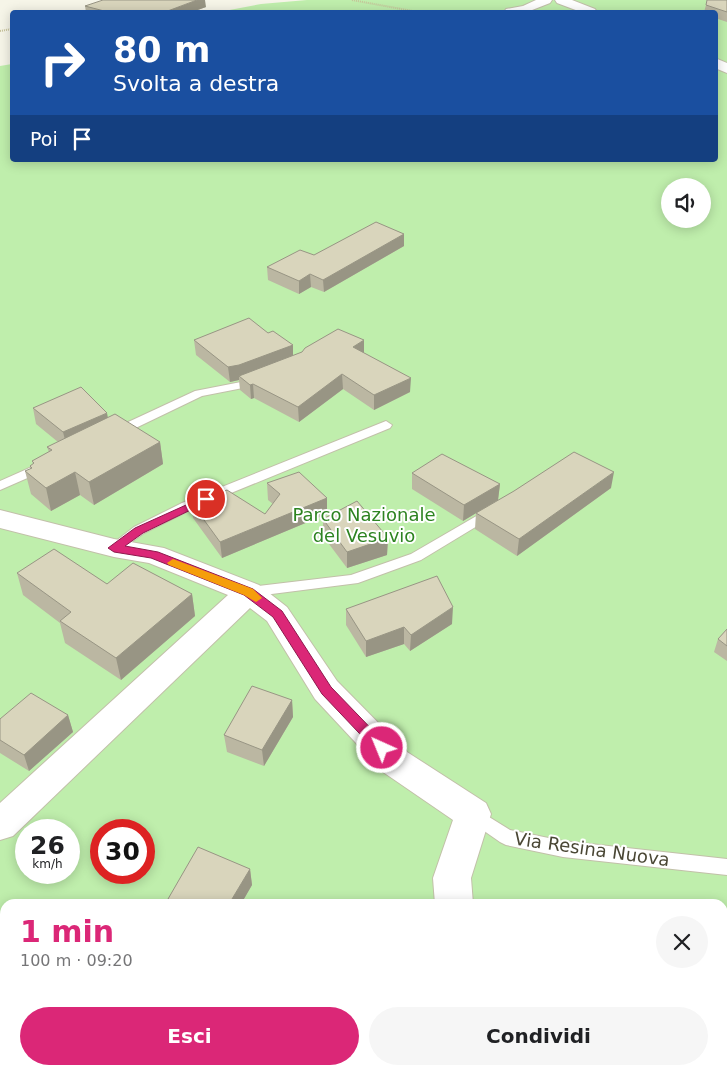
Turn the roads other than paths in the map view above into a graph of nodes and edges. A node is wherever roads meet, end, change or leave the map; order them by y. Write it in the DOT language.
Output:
graph roads {
  1 [pos="546,0"];
  2 [pos="561,0"];
  3 [pos="521,10"];
  4 [pos="586,10"];
  5 [pos="271,374"];
  6 [pos="386,424"];
  7 [pos="100,440"];
  8 [pos="54,461"];
  9 [pos="0,486"];
  10 [pos="508,502"];
  11 [pos="0,519"];
  12 [pos="114,548"];
  13 [pos="249,592"];
  14 [pos="473,814"];
  15 [pos="0,825"];
  16 [pos="727,867"];
  17 [pos="454,899"];
  1 -- 3 [label="street"];
  2 -- 4 [label="street"];
  5 -- 7 [label="lane"];
  6 -- 12 [label="lane"];
  8 -- 9 [label="lane"];
  10 -- 13 [label="lane"];
  11 -- 12 [label="street, Via Resina Nuova"];
  12 -- 13 [label="street, Via Resina Nuova"];
  13 -- 14 [label="street, Via Resina Nuova"];
  13 -- 15 [label="street"];
  14 -- 16 [label="lane, Via Resina Nuova"];
  14 -- 17 [label="street"];
}
